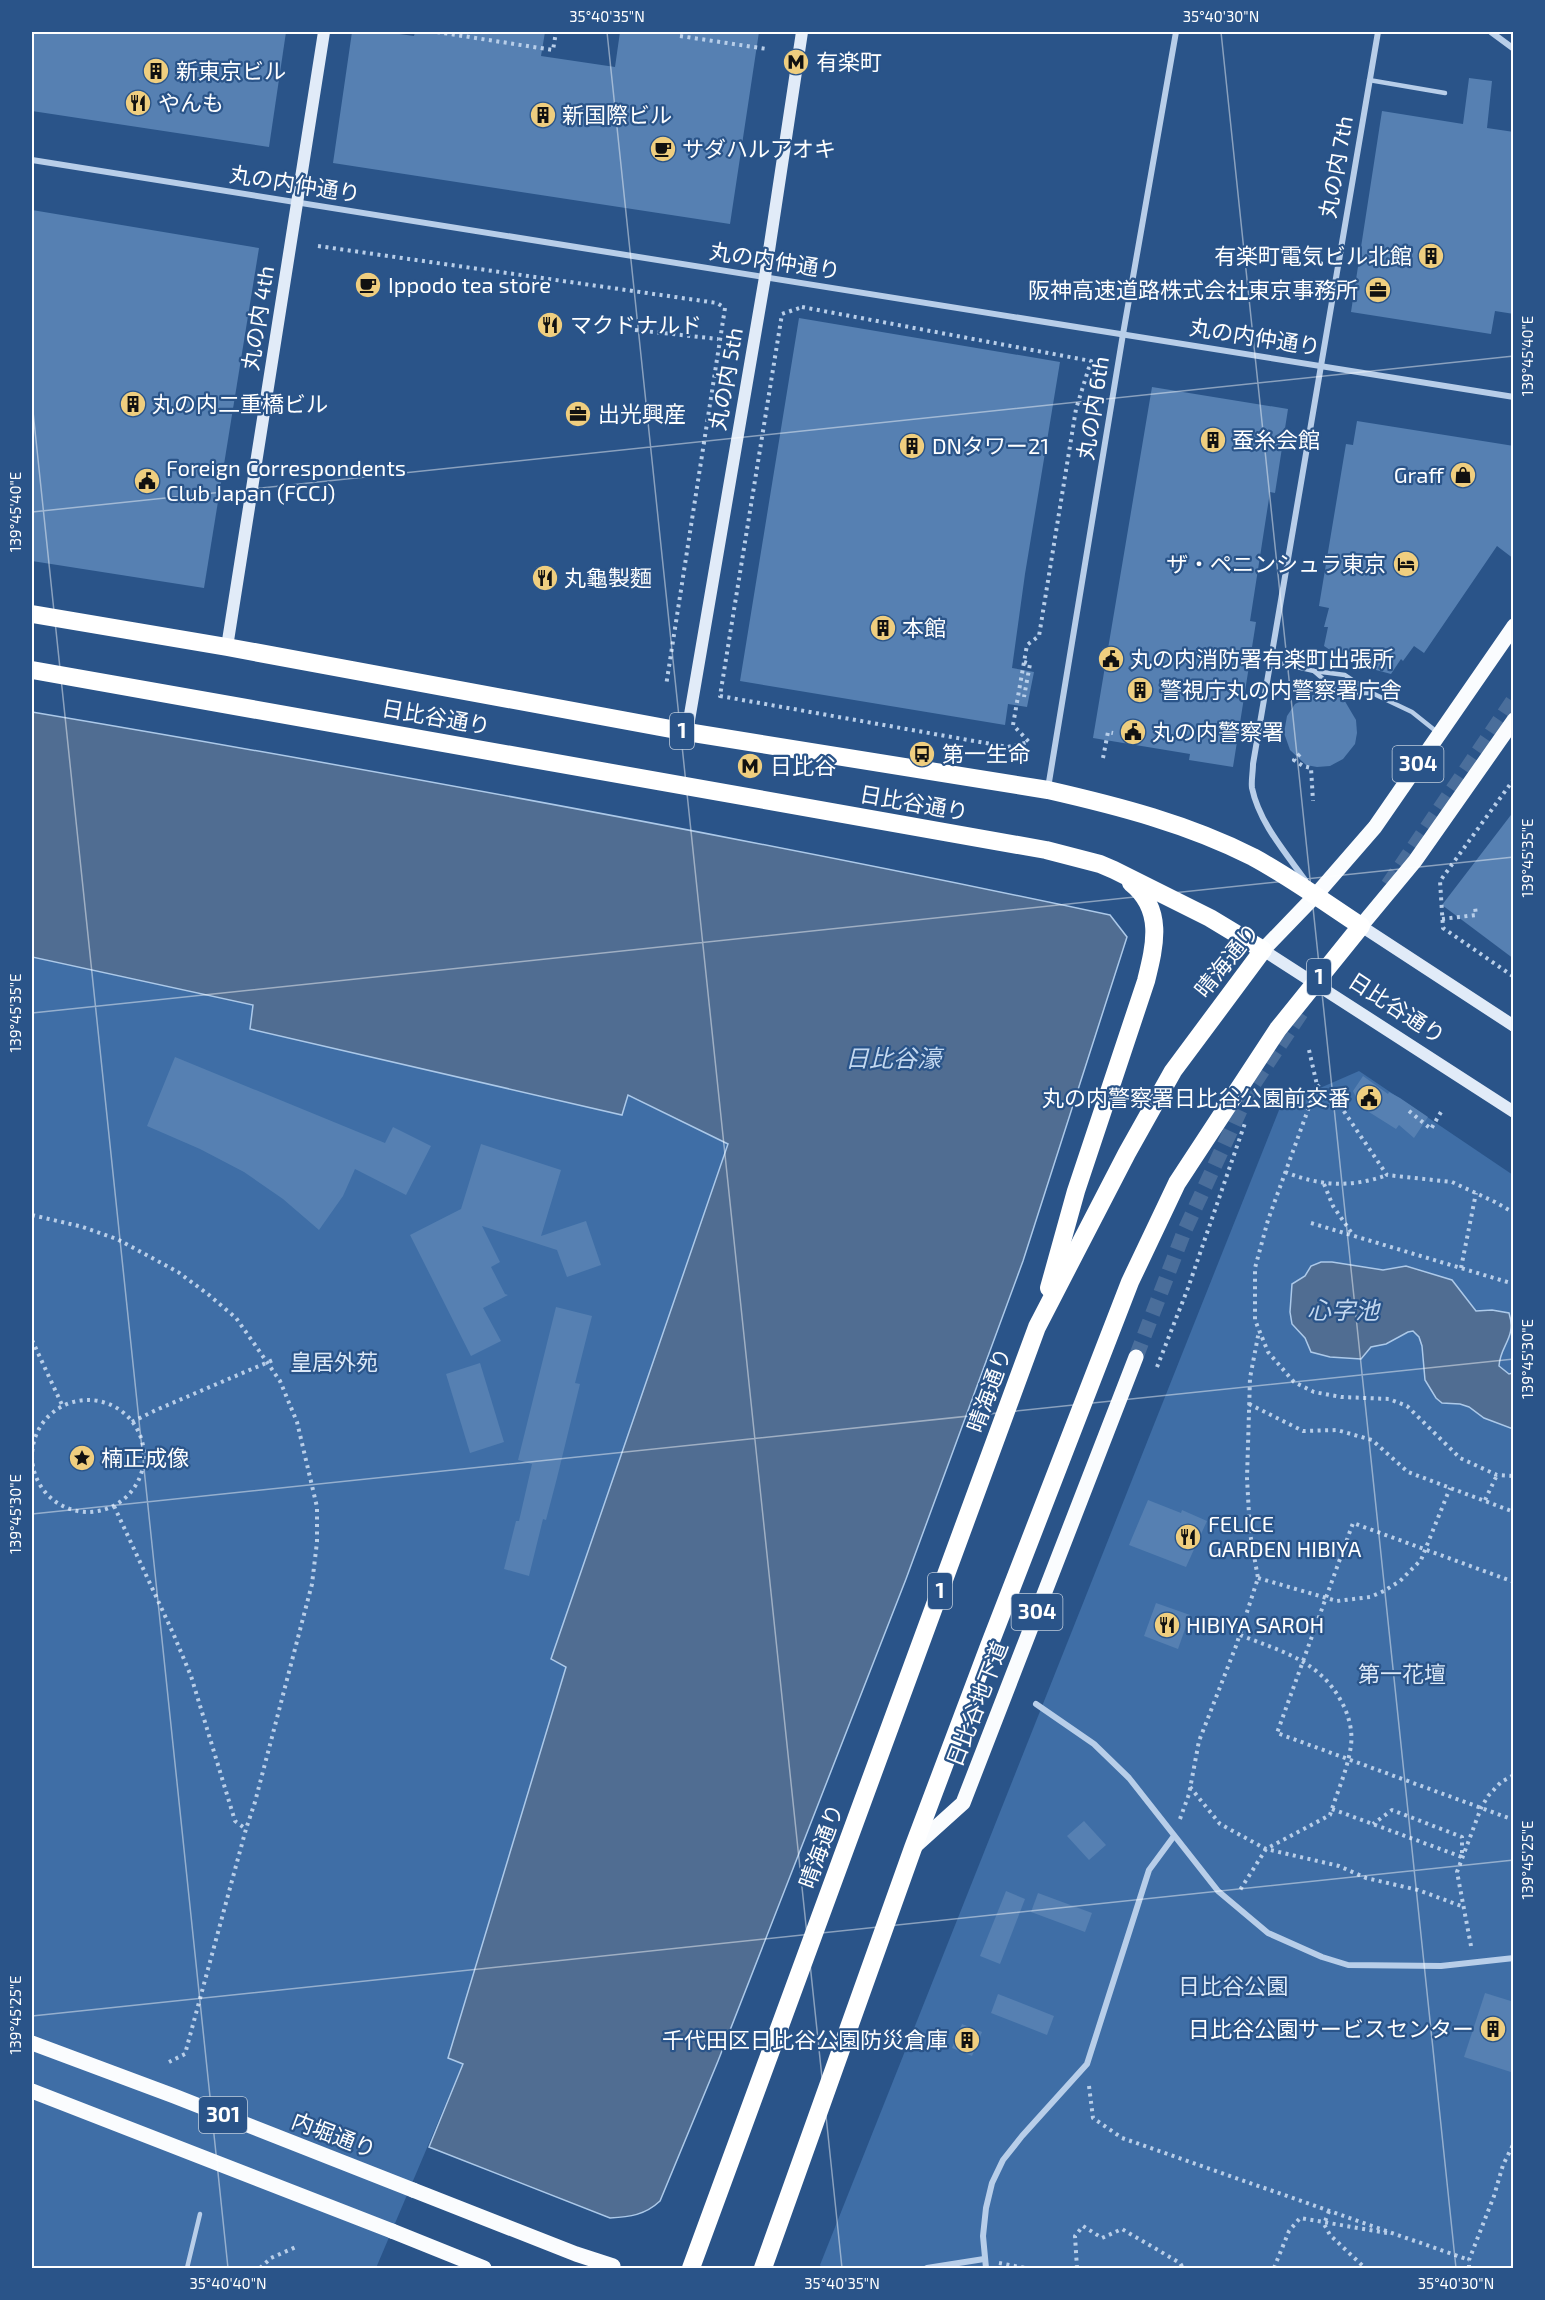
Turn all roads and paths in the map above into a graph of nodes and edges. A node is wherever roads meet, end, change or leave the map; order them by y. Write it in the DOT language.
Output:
graph roads {
  1 [pos="324,32"];
  2 [pos="437,32"];
  3 [pos="556,32"];
  4 [pos="802,32"];
  5 [pos="1176,32"];
  6 [pos="1378,32"];
  7 [pos="1491,32"];
  8 [pos="680,36"];
  9 [pos="767,49"];
  10 [pos="1514,49"];
  11 [pos="1369,80"];
  12 [pos="1445,93"];
  13 [pos="32,160"];
  14 [pos="297,202"];
  15 [pos="318,246"];
  16 [pos="765,277"];
  17 [pos="635,330"];
  18 [pos="1123,334"];
  19 [pos="718,339"];
  20 [pos="1320,365"];
  21 [pos="1514,396"];
  22 [pos="32,614"];
  23 [pos="1514,626"];
  24 [pos="226,647"];
  25 [pos="1270,661"];
  26 [pos="1024,662"];
  27 [pos="32,670"];
  28 [pos="1314,671"];
  29 [pos="666,686"];
  30 [pos="1372,693"];
  31 [pos="1024,697"];
  32 [pos="766,704"];
  33 [pos="773,711"];
  34 [pos="1514,720"];
  35 [pos="687,732"];
  36 [pos="1113,733"];
  37 [pos="1439,733"];
  38 [pos="1300,754"];
  39 [pos="1103,758"];
  40 [pos="1514,778"];
  41 [pos="1048,790"];
  42 [pos="1313,801"];
  43 [pos="1114,870"];
  44 [pos="1315,896"];
  45 [pos="1475,907"];
  46 [pos="1442,919"];
  47 [pos="1361,926"];
  48 [pos="1263,950"];
  49 [pos="1514,977"];
  50 [pos="1314,983"];
  51 [pos="1513,1025"];
  52 [pos="1310,1050"];
  53 [pos="1317,1085"];
  54 [pos="1409,1111"];
  55 [pos="1441,1112"];
  56 [pos="1514,1112"];
  57 [pos="1285,1172"];
  58 [pos="1387,1175"];
  59 [pos="1324,1184"];
  60 [pos="1476,1193"];
  61 [pos="1514,1213"];
  62 [pos="32,1215"];
  63 [pos="1311,1223"];
  64 [pos="1353,1235"];
  65 [pos="1461,1268"];
  66 [pos="1514,1284"];
  67 [pos="1037,1327"];
  68 [pos="1259,1330"];
  69 [pos="32,1340"];
  70 [pos="1136,1357"];
  71 [pos="273,1360"];
  72 [pos="266,1363"];
  73 [pos="1249,1404"];
  74 [pos="63,1407"];
  75 [pos="132,1422"];
  76 [pos="1497,1475"];
  77 [pos="1514,1476"];
  78 [pos="37,1480"];
  79 [pos="32,1482"];
  80 [pos="1450,1488"];
  81 [pos="1485,1500"];
  82 [pos="114,1506"];
  83 [pos="1514,1512"];
  84 [pos="1426,1550"];
  85 [pos="1258,1578"];
  86 [pos="1514,1582"];
  87 [pos="1326,1599"];
  88 [pos="1240,1635"];
  89 [pos="1303,1661"];
  90 [pos="1036,1704"];
  91 [pos="1348,1759"];
  92 [pos="1514,1775"];
  93 [pos="1190,1787"];
  94 [pos="1481,1808"];
  95 [pos="1332,1809"];
  96 [pos="1514,1820"];
  97 [pos="1373,1824"];
  98 [pos="246,1829"];
  99 [pos="1174,1836"];
  100 [pos="913,1848"];
  101 [pos="1266,1849"];
  102 [pos="1462,1857"];
  103 [pos="1232,1903"];
  104 [pos="1464,1907"];
  105 [pos="1514,1958"];
  106 [pos="1474,1962"];
  107 [pos="32,2043"];
  108 [pos="169,2062"];
  109 [pos="1087,2064"];
  110 [pos="32,2091"];
  111 [pos="1514,2143"];
  112 [pos="1329,2211"];
  113 [pos="200,2214"];
  114 [pos="1324,2224"];
  115 [pos="1398,2235"];
  116 [pos="297,2247"];
  117 [pos="984,2259"];
  118 [pos="1469,2260"];
  119 [pos="617,2267"];
  120 [pos="187,2268"];
  121 [pos="260,2268"];
  122 [pos="484,2268"];
  123 [pos="691,2268"];
  124 [pos="763,2268"];
  125 [pos="927,2268"];
  126 [pos="986,2268"];
  127 [pos="1077,2268"];
  128 [pos="1183,2268"];
  129 [pos="1274,2268"];
  130 [pos="1365,2268"];
  131 [pos="1469,2268"];
  1 -- 14 [label="street, 丸の内 4th"];
  2 -- 3 [label="path"];
  4 -- 16 [label="street, 丸の内 5th"];
  5 -- 18 [label="street, 丸の内 6th"];
  6 -- 11 [label="street, 丸の内 7th"];
  7 -- 10 [label="street"];
  8 -- 9 [label="path"];
  11 -- 12 [label="lane"];
  11 -- 20 [label="street, 丸の内 7th"];
  13 -- 14 [label="street, 丸の内仲通り"];
  14 -- 16 [label="street, 丸の内仲通り"];
  14 -- 24 [label="street, 丸の内 4th"];
  15 -- 19 [label="path"];
  16 -- 18 [label="street, 丸の内仲通り"];
  16 -- 35 [label="street, 丸の内 5th"];
  17 -- 19 [label="path"];
  18 -- 20 [label="street, 丸の内仲通り"];
  18 -- 41 [label="street, 丸の内 6th"];
  19 -- 29 [label="path"];
  20 -- 21 [label="street, 丸の内仲通り"];
  20 -- 25 [label="street, 丸の内 7th"];
  22 -- 24 [label="highway, 日比谷通り / 1"];
  23 -- 37 [label="main road, 晴海通り / 304"];
  24 -- 35 [label="highway, 日比谷通り / 1"];
  25 -- 28 [label="lane"];
  25 -- 44 [label="street, 丸の内 7th"];
  26 -- 31 [label="path"];
  26 -- 32 [label="path"];
  26 -- 32 [label="path"];
  27 -- 43 [label="highway, 日比谷通り / 1"];
  28 -- 30 [label="lane"];
  28 -- 30 [label="lane"];
  30 -- 37 [label="lane"];
  32 -- 33 [label="path"];
  34 -- 47 [label="main road, 304"];
  35 -- 41 [label="highway, 日比谷通り / 1"];
  36 -- 39 [label="path"];
  37 -- 44 [label="main road, 晴海通り / 304"];
  38 -- 42 [label="path"];
  40 -- 46 [label="path"];
  41 -- 44 [label="highway, 日比谷通り / 1"];
  43 -- 48 [label="highway, 日比谷通り / 1"];
  43 -- 67 [label="highway, 1"];
  44 -- 47 [label="highway, 日比谷通り / 1"];
  44 -- 48 [label="main road, 晴海通り / 304"];
  45 -- 46 [label="path"];
  46 -- 49 [label="path"];
  47 -- 50 [label="highway, 1"];
  47 -- 51 [label="street, 日比谷通り"];
  48 -- 50 [label="street, 日比谷通り"];
  48 -- 67 [label="highway, 晴海通り / 1"];
  50 -- 56 [label="street, 日比谷通り"];
  50 -- 100 [label="highway, 1"];
  52 -- 53 [label="path"];
  53 -- 57 [label="path"];
  53 -- 58 [label="path"];
  54 -- 55 [label="path"];
  57 -- 59 [label="path"];
  57 -- 68 [label="path"];
  58 -- 59 [label="path"];
  58 -- 60 [label="path"];
  59 -- 64 [label="path"];
  60 -- 61 [label="path"];
  60 -- 65 [label="path"];
  62 -- 72 [label="path"];
  63 -- 64 [label="path"];
  64 -- 65 [label="path"];
  65 -- 66 [label="path"];
  67 -- 123 [label="highway, 晴海通り / 1"];
  68 -- 73 [label="path"];
  68 -- 76 [label="path"];
  69 -- 74 [label="path"];
  70 -- 100 [label="main road, 日比谷地下道 / 304"];
  71 -- 72 [label="path"];
  72 -- 75 [label="path"];
  72 -- 98 [label="path"];
  73 -- 80 [label="path"];
  73 -- 85 [label="path"];
  74 -- 75 [label="path"];
  74 -- 78 [label="path"];
  75 -- 82 [label="path"];
  76 -- 77 [label="path"];
  76 -- 81 [label="path"];
  78 -- 79 [label="path"];
  78 -- 82 [label="path"];
  80 -- 81 [label="path"];
  80 -- 84 [label="path"];
  81 -- 83 [label="path"];
  82 -- 98 [label="path"];
  84 -- 86 [label="path"];
  84 -- 87 [label="path"];
  84 -- 87 [label="path"];
  85 -- 87 [label="path"];
  85 -- 88 [label="path"];
  87 -- 89 [label="path"];
  88 -- 89 [label="path"];
  88 -- 93 [label="path"];
  89 -- 91 [label="path"];
  89 -- 91 [label="path"];
  90 -- 99 [label="street"];
  91 -- 94 [label="path"];
  91 -- 95 [label="path"];
  92 -- 94 [label="path"];
  93 -- 99 [label="path"];
  93 -- 101 [label="path"];
  94 -- 96 [label="path"];
  94 -- 102 [label="path"];
  95 -- 97 [label="path"];
  95 -- 101 [label="path"];
  97 -- 102 [label="path"];
  97 -- 102 [label="path"];
  98 -- 108 [label="path"];
  99 -- 103 [label="street"];
  99 -- 109 [label="street"];
  100 -- 124 [label="highway, 1"];
  101 -- 103 [label="path"];
  101 -- 104 [label="path"];
  102 -- 104 [label="path"];
  103 -- 106 [label="street"];
  104 -- 106 [label="path"];
  105 -- 106 [label="street"];
  107 -- 119 [label="main road, 内堀通り / 301, bridge"];
  109 -- 112 [label="path"];
  109 -- 117 [label="street"];
  110 -- 122 [label="main road, 301, bridge"];
  111 -- 118 [label="path"];
  112 -- 114 [label="path"];
  112 -- 115 [label="path"];
  113 -- 120 [label="lane"];
  114 -- 115 [label="path"];
  114 -- 129 [label="path"];
  114 -- 130 [label="path"];
  115 -- 118 [label="path"];
  116 -- 121 [label="path"];
  117 -- 125 [label="street"];
  117 -- 126 [label="street"];
  118 -- 131 [label="path"];
  127 -- 128 [label="path"];
}
